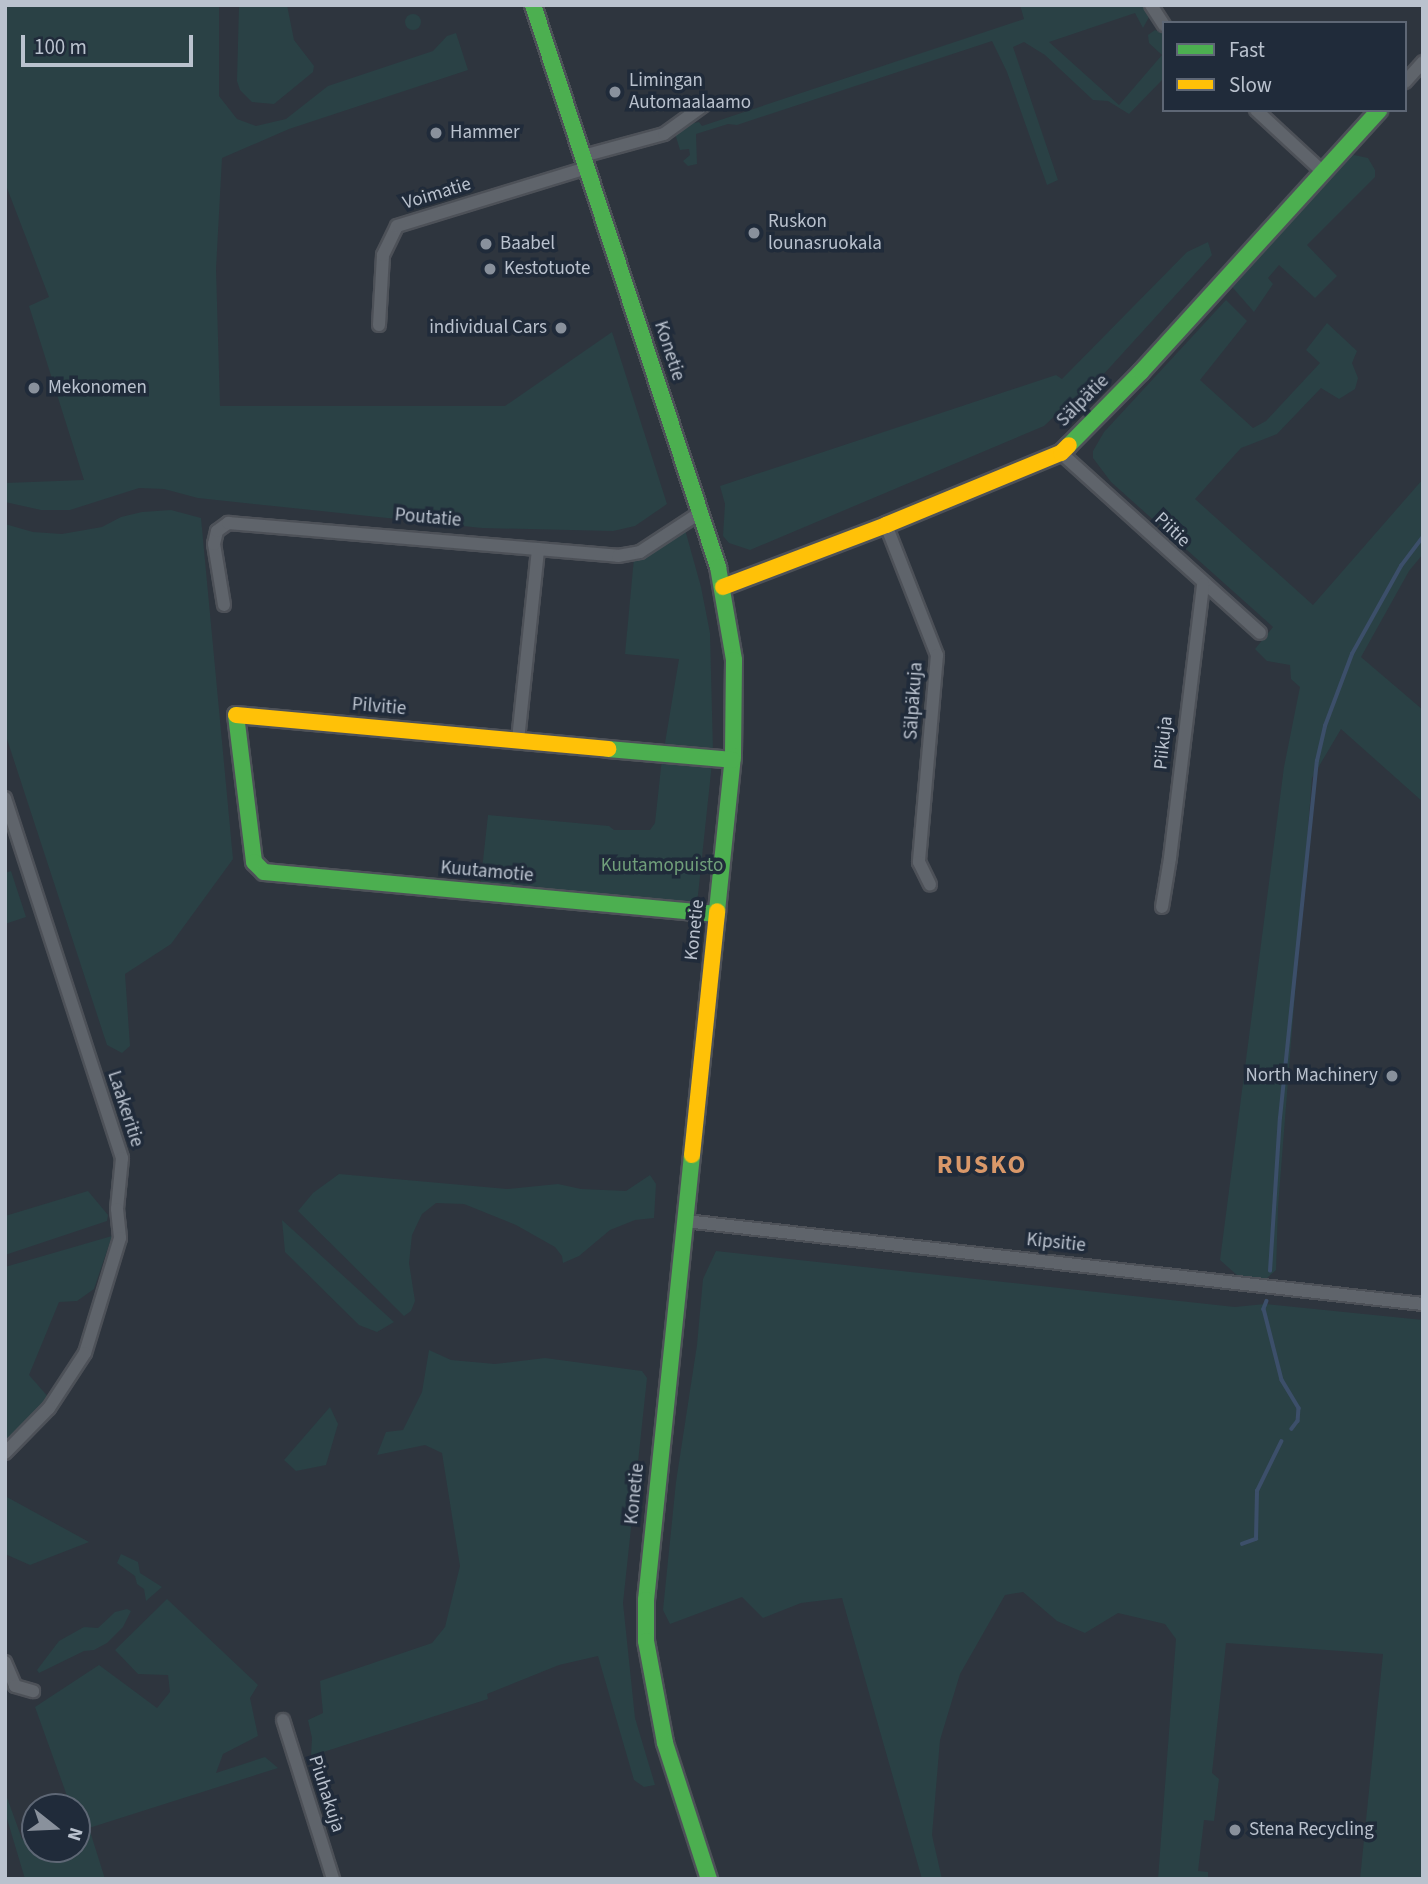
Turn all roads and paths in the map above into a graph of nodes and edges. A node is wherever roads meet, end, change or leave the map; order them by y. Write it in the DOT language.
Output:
graph roads {
  1 [pos="533,5"];
  2 [pos="1151,5"];
  3 [pos="1162,22"];
  4 [pos="1423,62"];
  5 [pos="1407,80"];
  6 [pos="708,103"];
  7 [pos="1258,112"];
  8 [pos="1377,112"];
  9 [pos="585,162"];
  10 [pos="1323,172"];
  11 [pos="379,326"];
  12 [pos="1061,453"];
  13 [pos="701,512"];
  14 [pos="886,526"];
  15 [pos="538,549"];
  16 [pos="1203,584"];
  17 [pos="723,587"];
  18 [pos="224,605"];
  19 [pos="1260,633"];
  20 [pos="518,740"];
  21 [pos="733,760"];
  22 [pos="5,798"];
  23 [pos="256,866"];
  24 [pos="930,885"];
  25 [pos="1162,907"];
  26 [pos="717,914"];
  27 [pos="685,1221"];
  28 [pos="1423,1304"];
  29 [pos="5,1453"];
  30 [pos="5,1662"];
  31 [pos="33,1691"];
  32 [pos="283,1720"];
  33 [pos="333,1879"];
  34 [pos="709,1879"];
  1 -- 9 [label="street, Konetie"];
  2 -- 3 [label="street"];
  4 -- 5 [label="street"];
  6 -- 9 [label="street, Voimatie"];
  7 -- 10 [label="street"];
  8 -- 10 [label="street, Sälpätie"];
  9 -- 11 [label="street, Voimatie"];
  9 -- 13 [label="street, Konetie"];
  10 -- 12 [label="street, Sälpätie"];
  12 -- 14 [label="street, Sälpätie"];
  12 -- 16 [label="street, Piitie"];
  13 -- 15 [label="street, Poutatie"];
  13 -- 17 [label="street, Konetie"];
  14 -- 17 [label="street, Sälpätie"];
  14 -- 24 [label="street, Sälpäkuja"];
  15 -- 18 [label="street, Poutatie"];
  15 -- 20 [label="street"];
  16 -- 19 [label="street, Piitie"];
  16 -- 25 [label="street, Piikuja"];
  17 -- 21 [label="street, Konetie"];
  20 -- 21 [label="street, Pilvitie"];
  20 -- 23 [label="street, Pilvitie"];
  21 -- 26 [label="street, Konetie"];
  22 -- 29 [label="street, Laakeritie"];
  23 -- 26 [label="street, Kuutamotie"];
  26 -- 27 [label="street, Konetie"];
  27 -- 28 [label="street, Kipsitie"];
  27 -- 34 [label="street, Konetie"];
  30 -- 31 [label="street"];
  32 -- 33 [label="street, Piuhakuja"];
}
